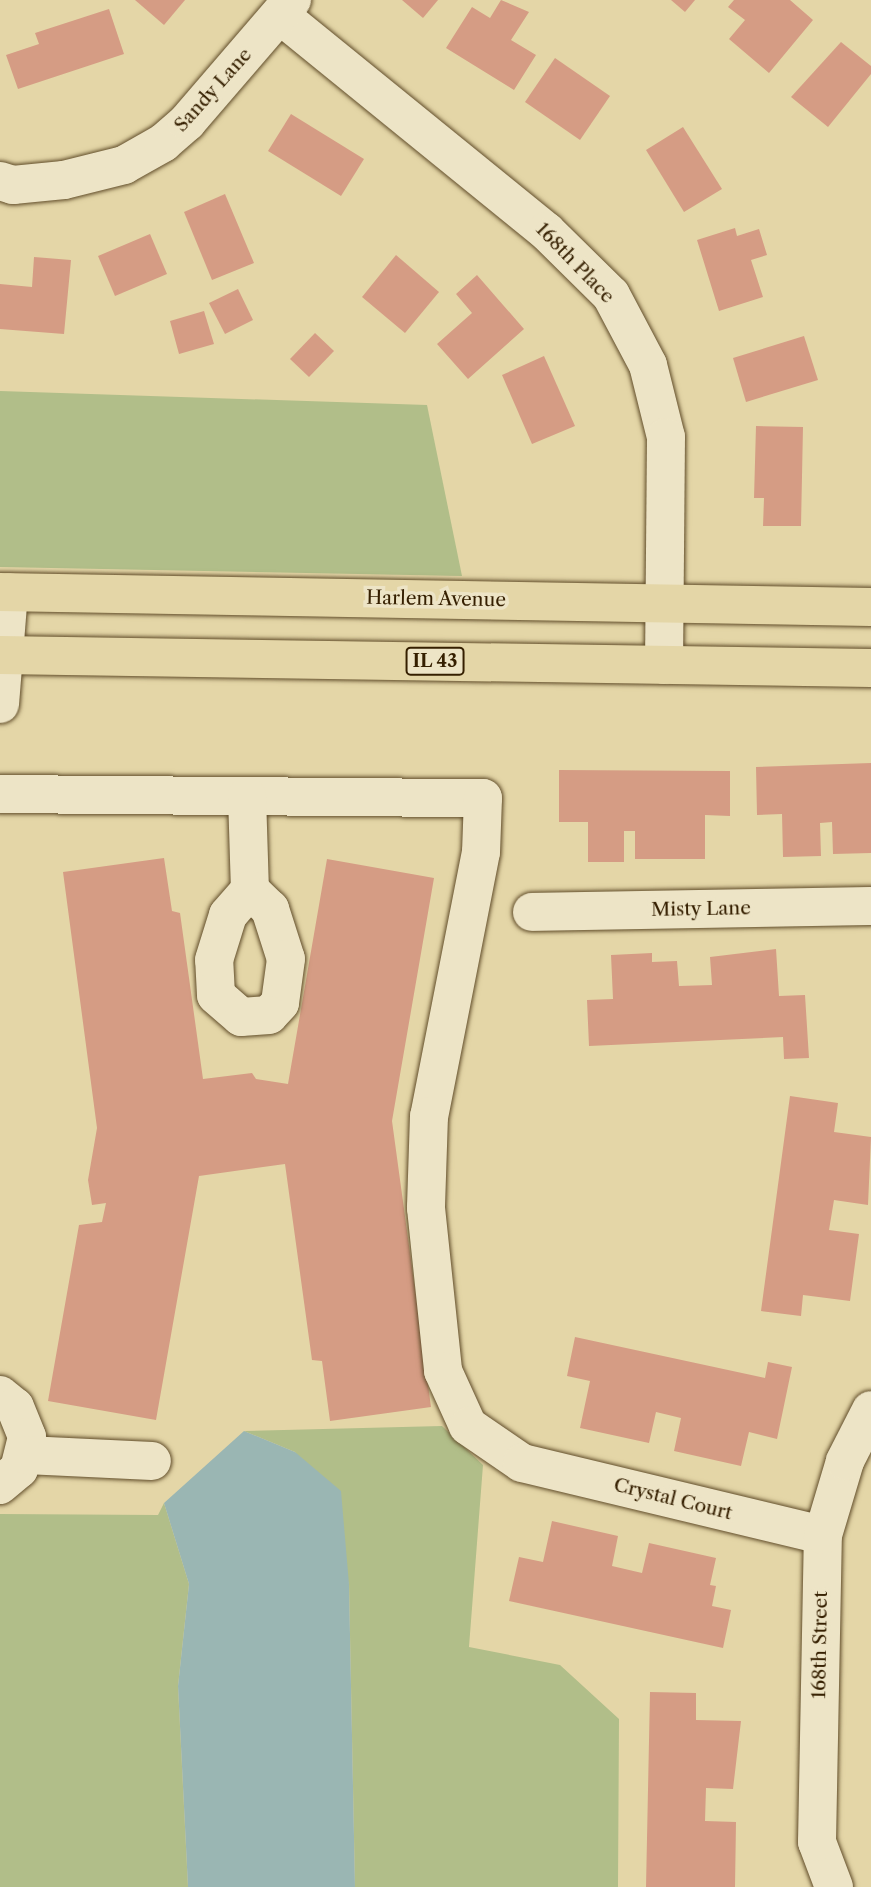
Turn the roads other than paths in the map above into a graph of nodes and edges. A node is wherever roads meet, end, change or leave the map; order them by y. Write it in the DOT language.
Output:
graph roads {
  1 [pos="286,7"];
  2 [pos="0,181"];
  3 [pos="5,592"];
  4 [pos="665,603"];
  5 [pos="871,607"];
  6 [pos="2,655"];
  7 [pos="664,665"];
  8 [pos="871,668"];
  9 [pos="0,704"];
  10 [pos="0,794"];
  11 [pos="247,796"];
  12 [pos="250,890"];
  13 [pos="871,906"];
  14 [pos="532,912"];
  15 [pos="0,1395"];
  16 [pos="871,1410"];
  17 [pos="26,1455"];
  18 [pos="152,1461"];
  19 [pos="0,1485"];
  20 [pos="823,1535"];
  21 [pos="834,1887"];
  1 -- 2 [label="street, Sandy Lane"];
  1 -- 4 [label="street, 168th Place"];
  3 -- 4 [label="main road, Harlem Avenue"];
  3 -- 6 [label="street"];
  4 -- 5 [label="main road, Harlem Avenue"];
  4 -- 7 [label="street, 168th Place"];
  6 -- 7 [label="main road, IL 43"];
  6 -- 9 [label="street"];
  7 -- 8 [label="main road, IL 43"];
  10 -- 11 [label="street"];
  11 -- 12 [label="street"];
  11 -- 20 [label="street, Crystal Court"];
  13 -- 14 [label="street, Misty Lane"];
  15 -- 17 [label="street"];
  16 -- 20 [label="street, 168th Street"];
  17 -- 18 [label="street"];
  17 -- 19 [label="street"];
  20 -- 21 [label="street, 168th Street"];
}
